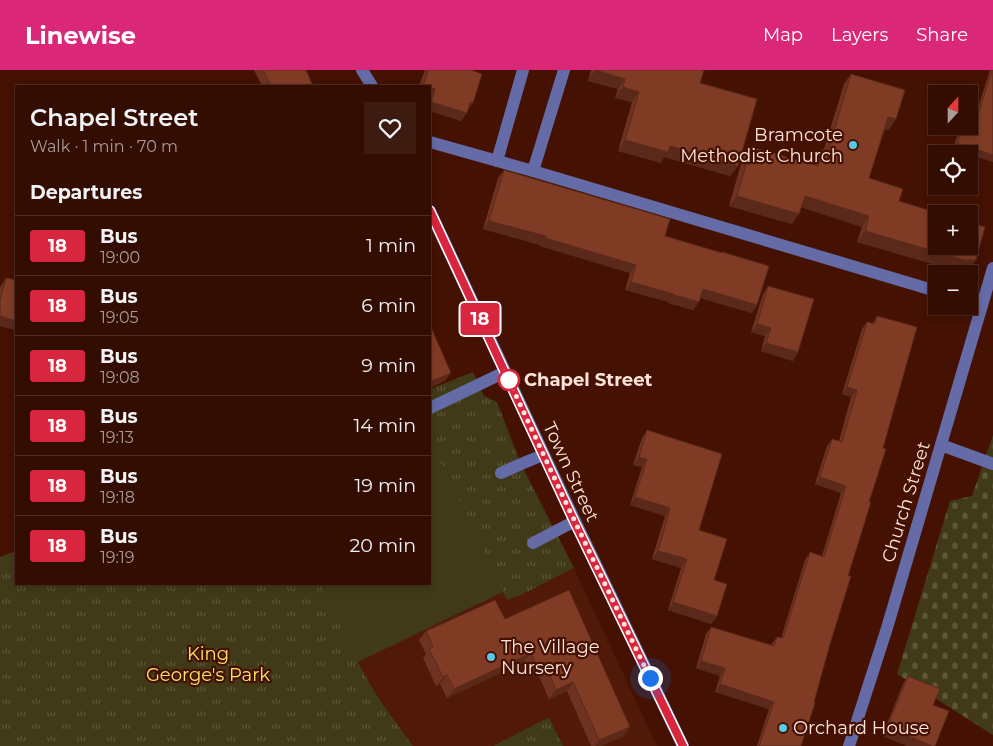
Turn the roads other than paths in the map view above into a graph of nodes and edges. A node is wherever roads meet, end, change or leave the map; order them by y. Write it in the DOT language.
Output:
graph roads {
  1 [pos="362,70"];
  2 [pos="523,70"];
  3 [pos="564,70"];
  4 [pos="371,85"];
  5 [pos="431,142"];
  6 [pos="497,161"];
  7 [pos="533,171"];
  8 [pos="431,213"];
  9 [pos="993,268"];
  10 [pos="928,289"];
  11 [pos="978,303"];
  12 [pos="982,304"];
  13 [pos="505,372"];
  14 [pos="431,408"];
  15 [pos="941,445"];
  16 [pos="543,455"];
  17 [pos="993,464"];
  18 [pos="501,473"];
  19 [pos="574,521"];
  20 [pos="533,543"];
  21 [pos="684,746"];
  22 [pos="849,746"];
  1 -- 4 [label="street"];
  2 -- 6 [label="street"];
  3 -- 7 [label="street"];
  5 -- 6 [label="street"];
  6 -- 7 [label="street"];
  7 -- 10 [label="street"];
  8 -- 13 [label="street, Town Street"];
  9 -- 12 [label="street, Church Street"];
  11 -- 12 [label="street"];
  12 -- 15 [label="street, Church Street"];
  13 -- 14 [label="street"];
  13 -- 16 [label="street, Town Street"];
  15 -- 17 [label="street"];
  15 -- 22 [label="street, Church Street"];
  16 -- 18 [label="street"];
  16 -- 19 [label="street, Town Street"];
  19 -- 20 [label="street"];
  19 -- 21 [label="street, Town Street"];
}
